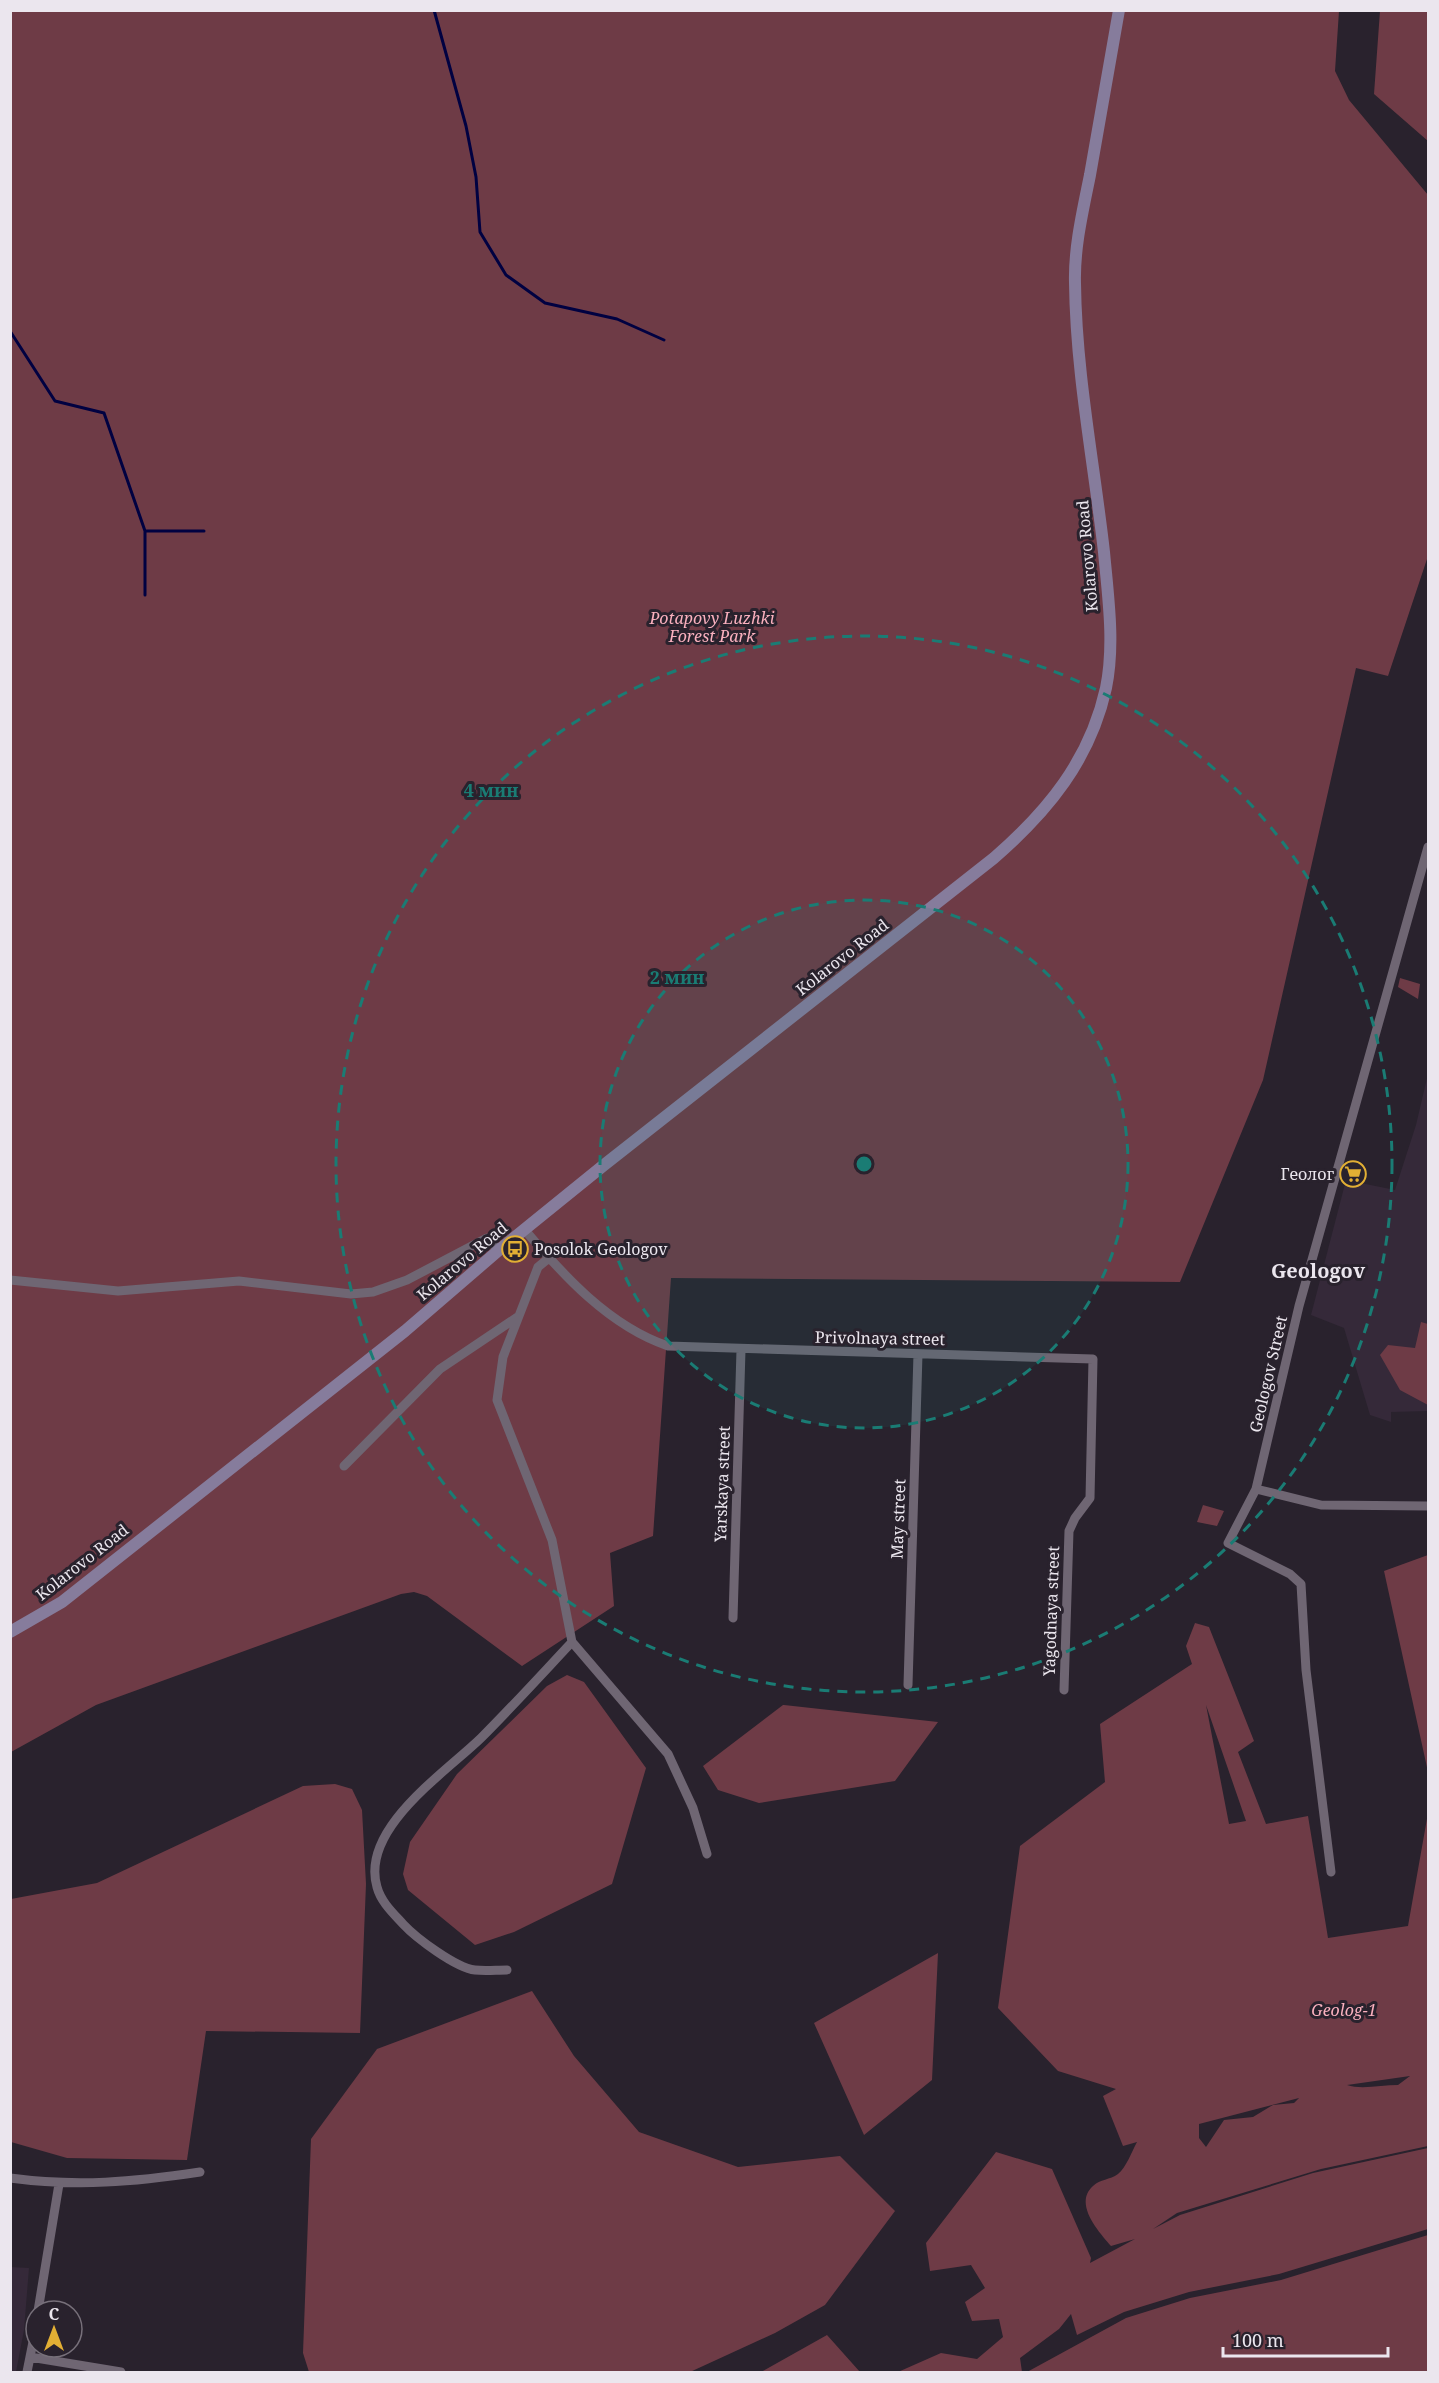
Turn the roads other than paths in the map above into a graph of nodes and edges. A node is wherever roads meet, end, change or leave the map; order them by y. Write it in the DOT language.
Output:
graph roads {
  1 [pos="1119,10"];
  2 [pos="1428,847"];
  3 [pos="524,1229"];
  4 [pos="499,1250"];
  5 [pos="549,1258"];
  6 [pos="10,1280"];
  7 [pos="519,1316"];
  8 [pos="741,1350"];
  9 [pos="918,1354"];
  10 [pos="1093,1359"];
  11 [pos="344,1466"];
  12 [pos="1256,1489"];
  13 [pos="1428,1506"];
  14 [pos="733,1618"];
  15 [pos="10,1632"];
  16 [pos="572,1642"];
  17 [pos="908,1685"];
  18 [pos="1064,1690"];
  19 [pos="707,1854"];
  20 [pos="1331,1872"];
  21 [pos="507,1970"];
  22 [pos="200,2172"];
  23 [pos="10,2178"];
  24 [pos="59,2184"];
  25 [pos="41,2299"];
  26 [pos="41,2359"];
  27 [pos="120,2373"];
  1 -- 3 [label="street, Kolarovo Road"];
  2 -- 12 [label="street, Geologov Street"];
  3 -- 4 [label="street, Kolarovo Road"];
  3 -- 5 [label="street"];
  4 -- 6 [label="street"];
  4 -- 15 [label="street, Kolarovo Road"];
  5 -- 7 [label="street"];
  5 -- 8 [label="street"];
  7 -- 11 [label="street"];
  7 -- 16 [label="street"];
  8 -- 9 [label="street, Privolnaya street"];
  8 -- 14 [label="street, Yarskaya street"];
  9 -- 10 [label="street, Privolnaya street"];
  9 -- 17 [label="street, May street"];
  10 -- 18 [label="street, Yagodnaya street"];
  12 -- 13 [label="street"];
  12 -- 20 [label="street, Geologov Street"];
  16 -- 19 [label="street"];
  16 -- 21 [label="street"];
  22 -- 24 [label="street"];
  23 -- 24 [label="street"];
  24 -- 25 [label="street"];
  26 -- 27 [label="street"];
}
